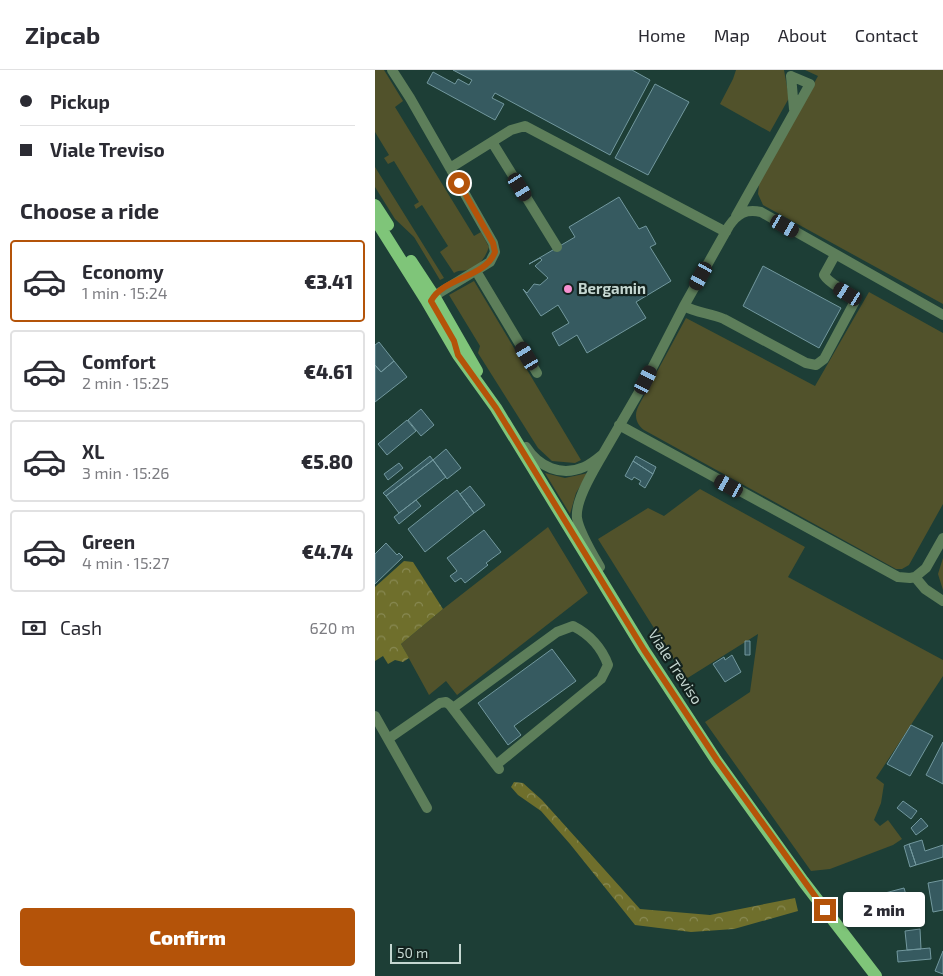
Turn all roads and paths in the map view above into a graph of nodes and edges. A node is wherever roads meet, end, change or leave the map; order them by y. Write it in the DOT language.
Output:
graph roads {
  1 [pos="392,70"];
  2 [pos="794,109"];
  3 [pos="492,142"];
  4 [pos="450,168"];
  5 [pos="375,204"];
  6 [pos="378,216"];
  7 [pos="735,216"];
  8 [pos="726,232"];
  9 [pos="557,247"];
  10 [pos="835,255"];
  11 [pos="400,260"];
  12 [pos="476,271"];
  13 [pos="434,296"];
  14 [pos="684,306"];
  15 [pos="943,315"];
  16 [pos="458,355"];
  17 [pos="537,373"];
  18 [pos="496,408"];
  19 [pos="619,425"];
  20 [pos="603,454"];
  21 [pos="943,538"];
  22 [pos="915,577"];
  23 [pos="943,601"];
  24 [pos="644,650"];
  25 [pos="453,708"];
  26 [pos="375,716"];
  27 [pos="388,739"];
  28 [pos="427,808"];
  29 [pos="842,932"];
  30 [pos="868,976"];
  31 [pos="877,976"];
  1 -- 4 [label="street"];
  2 -- 7 [label="street"];
  3 -- 4 [label="street"];
  3 -- 8 [label="street"];
  3 -- 9 [label="street"];
  4 -- 12 [label="street"];
  5 -- 6 [label="main road"];
  6 -- 11 [label="main road"];
  6 -- 13 [label="main road"];
  7 -- 8 [label="street"];
  7 -- 10 [label="street"];
  8 -- 14 [label="street"];
  10 -- 14 [label="street"];
  10 -- 15 [label="street"];
  11 -- 13 [label="street"];
  11 -- 16 [label="main road"];
  12 -- 13 [label="street"];
  12 -- 17 [label="street"];
  13 -- 16 [label="street"];
  13 -- 18 [label="main road"];
  14 -- 19 [label="street"];
  16 -- 18 [label="main road"];
  18 -- 20 [label="street"];
  18 -- 24 [label="main road, Viale Treviso"];
  19 -- 20 [label="street"];
  19 -- 22 [label="street"];
  20 -- 24 [label="street"];
  21 -- 22 [label="street"];
  22 -- 23 [label="street"];
  24 -- 29 [label="main road, Viale Treviso"];
  25 -- 25 [label="street"];
  25 -- 27 [label="street"];
  26 -- 27 [label="street"];
  27 -- 28 [label="street"];
  29 -- 30 [label="main road, Viale Treviso"];
  29 -- 31 [label="main road, Viale Treviso"];
}
